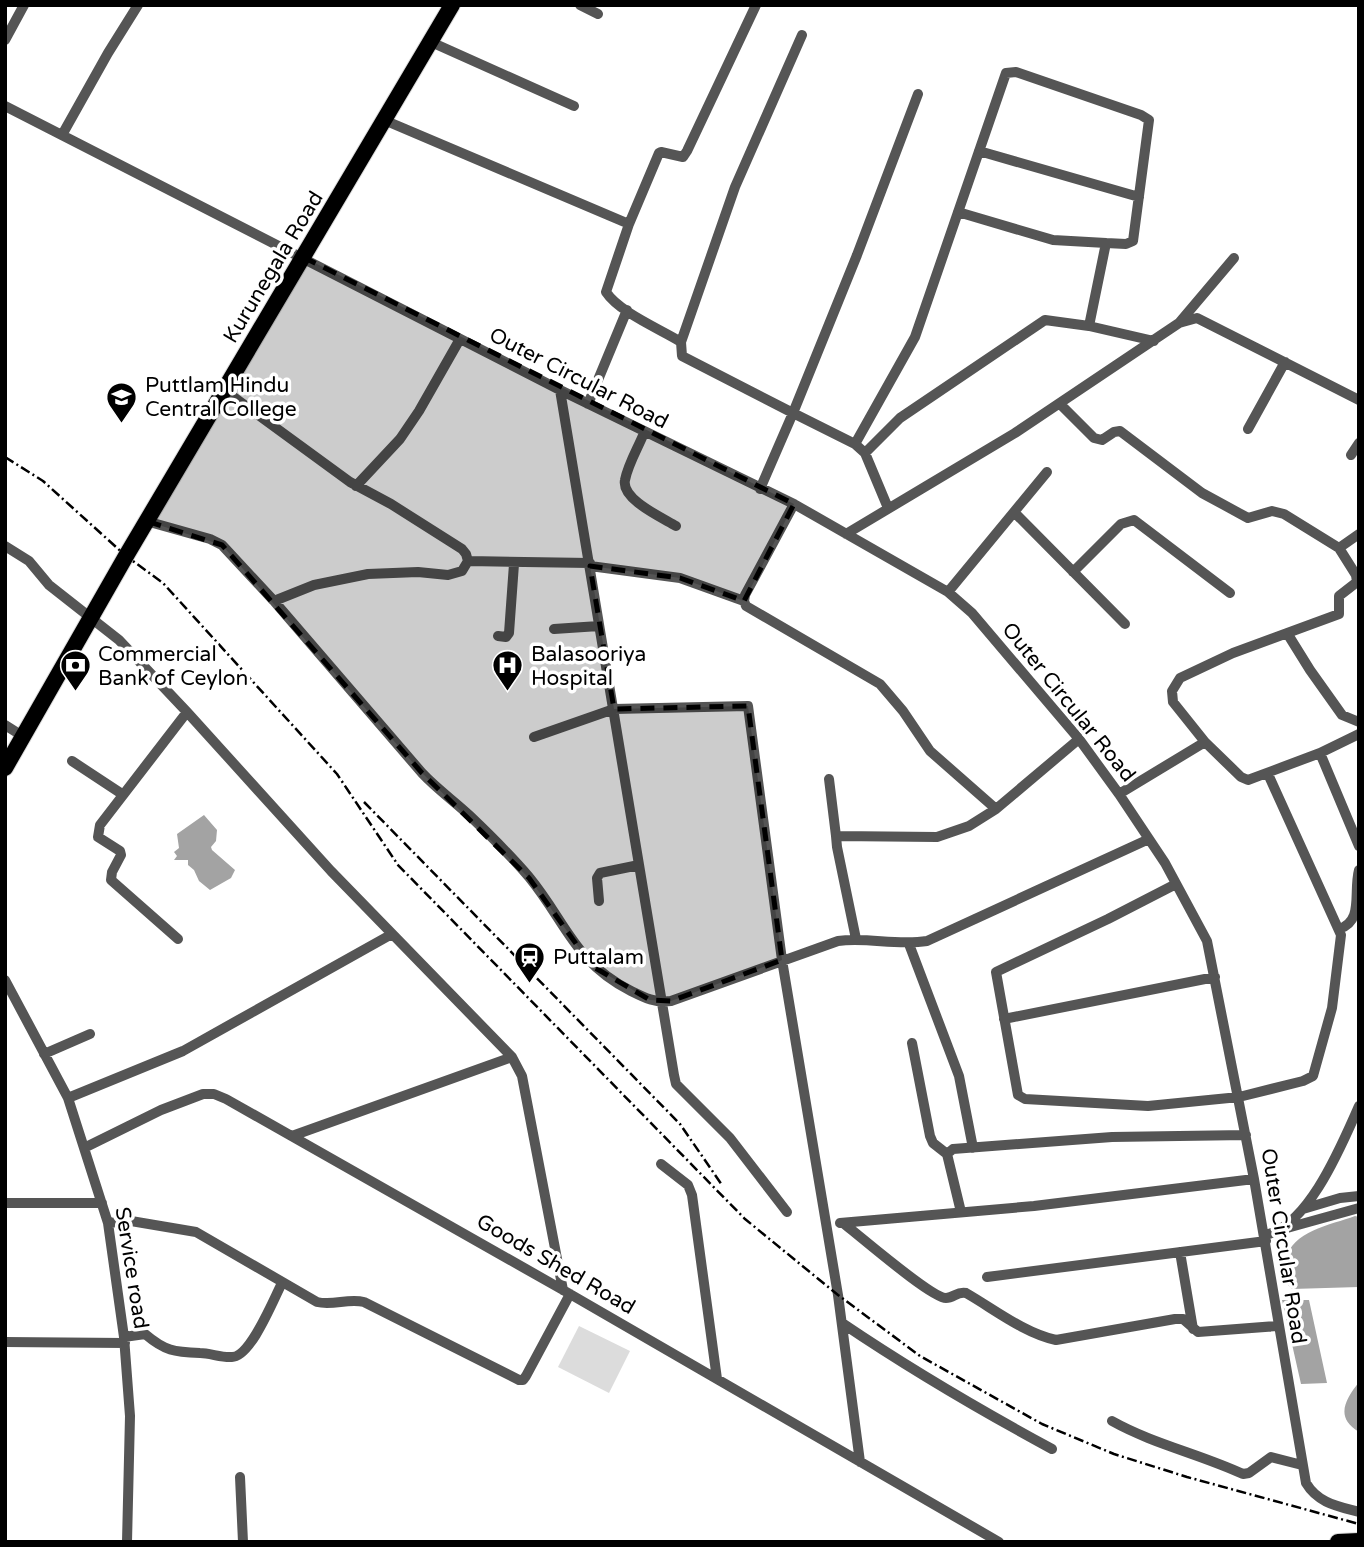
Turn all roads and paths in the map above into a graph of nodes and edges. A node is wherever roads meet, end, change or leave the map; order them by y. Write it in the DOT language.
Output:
graph roads {
  1 [pos="24,5"];
  2 [pos="138,5"];
  3 [pos="452,5"];
  4 [pos="580,5"];
  5 [pos="756,5"];
  6 [pos="598,14"];
  7 [pos="802,35"];
  8 [pos="5,40"];
  9 [pos="430,42"];
  10 [pos="919,94"];
  11 [pos="5,106"];
  12 [pos="574,106"];
  13 [pos="384,120"];
  14 [pos="62,135"];
  15 [pos="979,151"];
  16 [pos="1139,197"];
  17 [pos="958,212"];
  18 [pos="629,224"];
  19 [pos="1106,243"];
  20 [pos="303,257"];
  21 [pos="1234,258"];
  22 [pos="627,310"];
  23 [pos="1179,323"];
  24 [pos="1089,326"];
  25 [pos="460,339"];
  26 [pos="1154,341"];
  27 [pos="681,342"];
  28 [pos="1285,362"];
  29 [pos="224,390"];
  30 [pos="559,390"];
  31 [pos="1359,400"];
  32 [pos="587,404"];
  33 [pos="1060,404"];
  34 [pos="793,413"];
  35 [pos="1248,429"];
  36 [pos="644,433"];
  37 [pos="1359,443"];
  38 [pos="855,444"];
  39 [pos="865,453"];
  40 [pos="1351,455"];
  41 [pos="1047,472"];
  42 [pos="356,486"];
  43 [pos="760,489"];
  44 [pos="794,504"];
  45 [pos="888,508"];
  46 [pos="1014,512"];
  47 [pos="146,521"];
  48 [pos="676,526"];
  49 [pos="846,534"];
  50 [pos="1359,534"];
  51 [pos="5,546"];
  52 [pos="1339,548"];
  53 [pos="468,561"];
  54 [pos="514,564"];
  55 [pos="590,565"];
  56 [pos="1073,572"];
  57 [pos="948,592"];
  58 [pos="1230,593"];
  59 [pos="274,601"];
  60 [pos="744,601"];
  61 [pos="92,617"];
  62 [pos="1125,624"];
  63 [pos="599,626"];
  64 [pos="554,629"];
  65 [pos="1287,633"];
  66 [pos="498,636"];
  67 [pos="614,709"];
  68 [pos="187,712"];
  69 [pos="1359,722"];
  70 [pos="5,724"];
  71 [pos="1359,734"];
  72 [pos="24,737"];
  73 [pos="534,737"];
  74 [pos="1079,739"];
  75 [pos="1205,742"];
  76 [pos="1320,753"];
  77 [pos="72,761"];
  78 [pos="5,768"];
  79 [pos="1268,774"];
  80 [pos="829,779"];
  81 [pos="122,794"];
  82 [pos="1119,794"];
  83 [pos="996,809"];
  84 [pos="836,836"];
  85 [pos="1149,839"];
  86 [pos="1359,846"];
  87 [pos="639,865"];
  88 [pos="1359,870"];
  89 [pos="1176,884"];
  90 [pos="599,901"];
  91 [pos="1339,929"];
  92 [pos="392,934"];
  93 [pos="178,939"];
  94 [pos="856,939"];
  95 [pos="909,944"];
  96 [pos="782,960"];
  97 [pos="1215,977"];
  98 [pos="5,980"];
  99 [pos="662,1002"];
  100 [pos="1004,1018"];
  101 [pos="90,1034"];
  102 [pos="912,1043"];
  103 [pos="44,1054"];
  104 [pos="512,1057"];
  105 [pos="1239,1097"];
  106 [pos="68,1098"];
  107 [pos="1359,1106"];
  108 [pos="1246,1135"];
  109 [pos="292,1136"];
  110 [pos="84,1148"];
  111 [pos="973,1148"];
  112 [pos="947,1154"];
  113 [pos="661,1164"];
  114 [pos="1255,1179"];
  115 [pos="1359,1196"];
  116 [pos="5,1203"];
  117 [pos="102,1203"];
  118 [pos="1359,1208"];
  119 [pos="1303,1209"];
  120 [pos="787,1212"];
  121 [pos="961,1212"];
  122 [pos="108,1223"];
  123 [pos="844,1223"];
  124 [pos="827,1224"];
  125 [pos="1267,1237"];
  126 [pos="1180,1252"];
  127 [pos="987,1277"];
  128 [pos="282,1283"];
  129 [pos="566,1292"];
  130 [pos="842,1323"];
  131 [pos="1278,1326"];
  132 [pos="1193,1329"];
  133 [pos="125,1340"];
  134 [pos="5,1342"];
  135 [pos="717,1379"];
  136 [pos="1112,1421"];
  137 [pos="1052,1449"];
  138 [pos="860,1462"];
  139 [pos="1302,1465"];
  140 [pos="240,1477"];
  141 [pos="1359,1512"];
  142 [pos="1359,1541"];
  143 [pos="127,1542"];
  144 [pos="243,1542"];
  145 [pos="999,1542"];
  146 [pos="1338,1542"];
  1 -- 8 [label="street"];
  2 -- 14 [label="street"];
  3 -- 9 [label="highway, Kurunegala Road"];
  4 -- 6 [label="street"];
  5 -- 18 [label="street"];
  7 -- 27 [label="street"];
  9 -- 12 [label="street"];
  9 -- 13 [label="highway, Kurunegala Road"];
  10 -- 34 [label="street"];
  11 -- 14 [label="street, Outer Circular Road"];
  13 -- 18 [label="street"];
  13 -- 20 [label="highway, Kurunegala Road"];
  14 -- 20 [label="street, Outer Circular Road"];
  15 -- 16 [label="street"];
  15 -- 16 [label="street"];
  15 -- 17 [label="street"];
  16 -- 19 [label="street"];
  17 -- 19 [label="street"];
  17 -- 38 [label="street"];
  18 -- 22 [label="street"];
  19 -- 24 [label="street"];
  20 -- 25 [label="street, Outer Circular Road"];
  20 -- 29 [label="highway, Kurunegala Road"];
  21 -- 23 [label="street"];
  22 -- 27 [label="street"];
  22 -- 32 [label="street"];
  23 -- 26 [label="street"];
  23 -- 28 [label="street"];
  24 -- 26 [label="street"];
  24 -- 39 [label="street"];
  25 -- 30 [label="street, Outer Circular Road"];
  25 -- 42 [label="street"];
  26 -- 33 [label="street"];
  27 -- 34 [label="street"];
  28 -- 31 [label="street"];
  28 -- 35 [label="street"];
  29 -- 42 [label="street"];
  29 -- 47 [label="highway, Kurunegala Road"];
  30 -- 32 [label="street, Outer Circular Road"];
  30 -- 55 [label="street"];
  32 -- 36 [label="street, Outer Circular Road"];
  33 -- 45 [label="street"];
  33 -- 52 [label="street"];
  34 -- 38 [label="street"];
  34 -- 43 [label="street"];
  36 -- 43 [label="street, Outer Circular Road"];
  36 -- 48 [label="street"];
  37 -- 40 [label="street"];
  38 -- 39 [label="street"];
  39 -- 45 [label="street"];
  41 -- 46 [label="street"];
  42 -- 53 [label="street"];
  43 -- 44 [label="street, Outer Circular Road"];
  44 -- 49 [label="street, Outer Circular Road"];
  44 -- 60 [label="street"];
  45 -- 49 [label="street"];
  46 -- 56 [label="street"];
  46 -- 57 [label="street"];
  47 -- 59 [label="street"];
  47 -- 61 [label="highway, Kurunegala Road"];
  49 -- 57 [label="street, Outer Circular Road"];
  50 -- 52 [label="street"];
  51 -- 61 [label="street"];
  52 -- 65 [label="street"];
  53 -- 54 [label="street"];
  53 -- 59 [label="street"];
  54 -- 55 [label="street"];
  54 -- 66 [label="street"];
  55 -- 60 [label="street"];
  55 -- 63 [label="street"];
  56 -- 58 [label="street"];
  56 -- 62 [label="street"];
  57 -- 74 [label="street, Outer Circular Road"];
  59 -- 99 [label="street"];
  60 -- 83 [label="street"];
  61 -- 68 [label="street"];
  61 -- 72 [label="highway, Kurunegala Road"];
  63 -- 64 [label="street"];
  63 -- 67 [label="street"];
  65 -- 69 [label="street"];
  65 -- 75 [label="street"];
  67 -- 73 [label="street"];
  67 -- 87 [label="street"];
  67 -- 96 [label="street"];
  68 -- 81 [label="street"];
  68 -- 92 [label="street"];
  70 -- 72 [label="street"];
  71 -- 76 [label="street"];
  72 -- 78 [label="highway, Kurunegala Road"];
  74 -- 82 [label="street, Outer Circular Road"];
  74 -- 83 [label="street"];
  75 -- 79 [label="street"];
  75 -- 82 [label="street"];
  76 -- 79 [label="street"];
  76 -- 86 [label="street"];
  77 -- 81 [label="street"];
  79 -- 91 [label="street"];
  80 -- 84 [label="street"];
  81 -- 93 [label="street"];
  82 -- 85 [label="street, Outer Circular Road"];
  83 -- 84 [label="street"];
  84 -- 94 [label="street"];
  85 -- 89 [label="street, Outer Circular Road"];
  85 -- 95 [label="street"];
  87 -- 90 [label="street"];
  87 -- 99 [label="street"];
  88 -- 91 [label="street"];
  89 -- 97 [label="street, Outer Circular Road"];
  89 -- 100 [label="street"];
  91 -- 105 [label="street"];
  92 -- 104 [label="street"];
  92 -- 106 [label="street"];
  94 -- 95 [label="street"];
  94 -- 96 [label="street"];
  95 -- 111 [label="street"];
  96 -- 99 [label="street"];
  96 -- 124 [label="street"];
  97 -- 100 [label="street"];
  97 -- 105 [label="street, Outer Circular Road"];
  98 -- 103 [label="street, Service road"];
  99 -- 120 [label="street"];
  100 -- 105 [label="street"];
  101 -- 103 [label="street"];
  102 -- 112 [label="street"];
  103 -- 106 [label="street, Service road"];
  104 -- 109 [label="street"];
  104 -- 129 [label="street"];
  105 -- 108 [label="street, Outer Circular Road"];
  106 -- 110 [label="street, Service road"];
  107 -- 119 [label="street"];
  108 -- 111 [label="street"];
  108 -- 114 [label="street, Outer Circular Road"];
  109 -- 110 [label="street, Goods Shed Road"];
  109 -- 129 [label="street, Goods Shed Road"];
  110 -- 117 [label="street, Service road"];
  111 -- 112 [label="street"];
  112 -- 121 [label="street"];
  113 -- 135 [label="street"];
  114 -- 121 [label="street"];
  114 -- 125 [label="street, Outer Circular Road"];
  115 -- 119 [label="street"];
  116 -- 117 [label="street"];
  117 -- 122 [label="street, Service road"];
  118 -- 125 [label="street"];
  119 -- 125 [label="street"];
  121 -- 123 [label="street"];
  122 -- 128 [label="street"];
  122 -- 133 [label="street, Service road"];
  123 -- 124 [label="street"];
  123 -- 132 [label="street"];
  124 -- 130 [label="street"];
  125 -- 126 [label="street"];
  125 -- 131 [label="street, Outer Circular Road"];
  126 -- 127 [label="street"];
  126 -- 132 [label="street"];
  128 -- 129 [label="street"];
  128 -- 133 [label="street"];
  129 -- 135 [label="street, Goods Shed Road"];
  130 -- 137 [label="street"];
  130 -- 138 [label="street"];
  131 -- 132 [label="street"];
  131 -- 139 [label="street, Outer Circular Road"];
  133 -- 134 [label="street"];
  133 -- 143 [label="street, Service road"];
  135 -- 138 [label="street, Goods Shed Road"];
  136 -- 139 [label="street"];
  138 -- 145 [label="street, Goods Shed Road"];
  139 -- 141 [label="street, Outer Circular Road"];
  140 -- 144 [label="street"];
  142 -- 146 [label="highway"];
}
